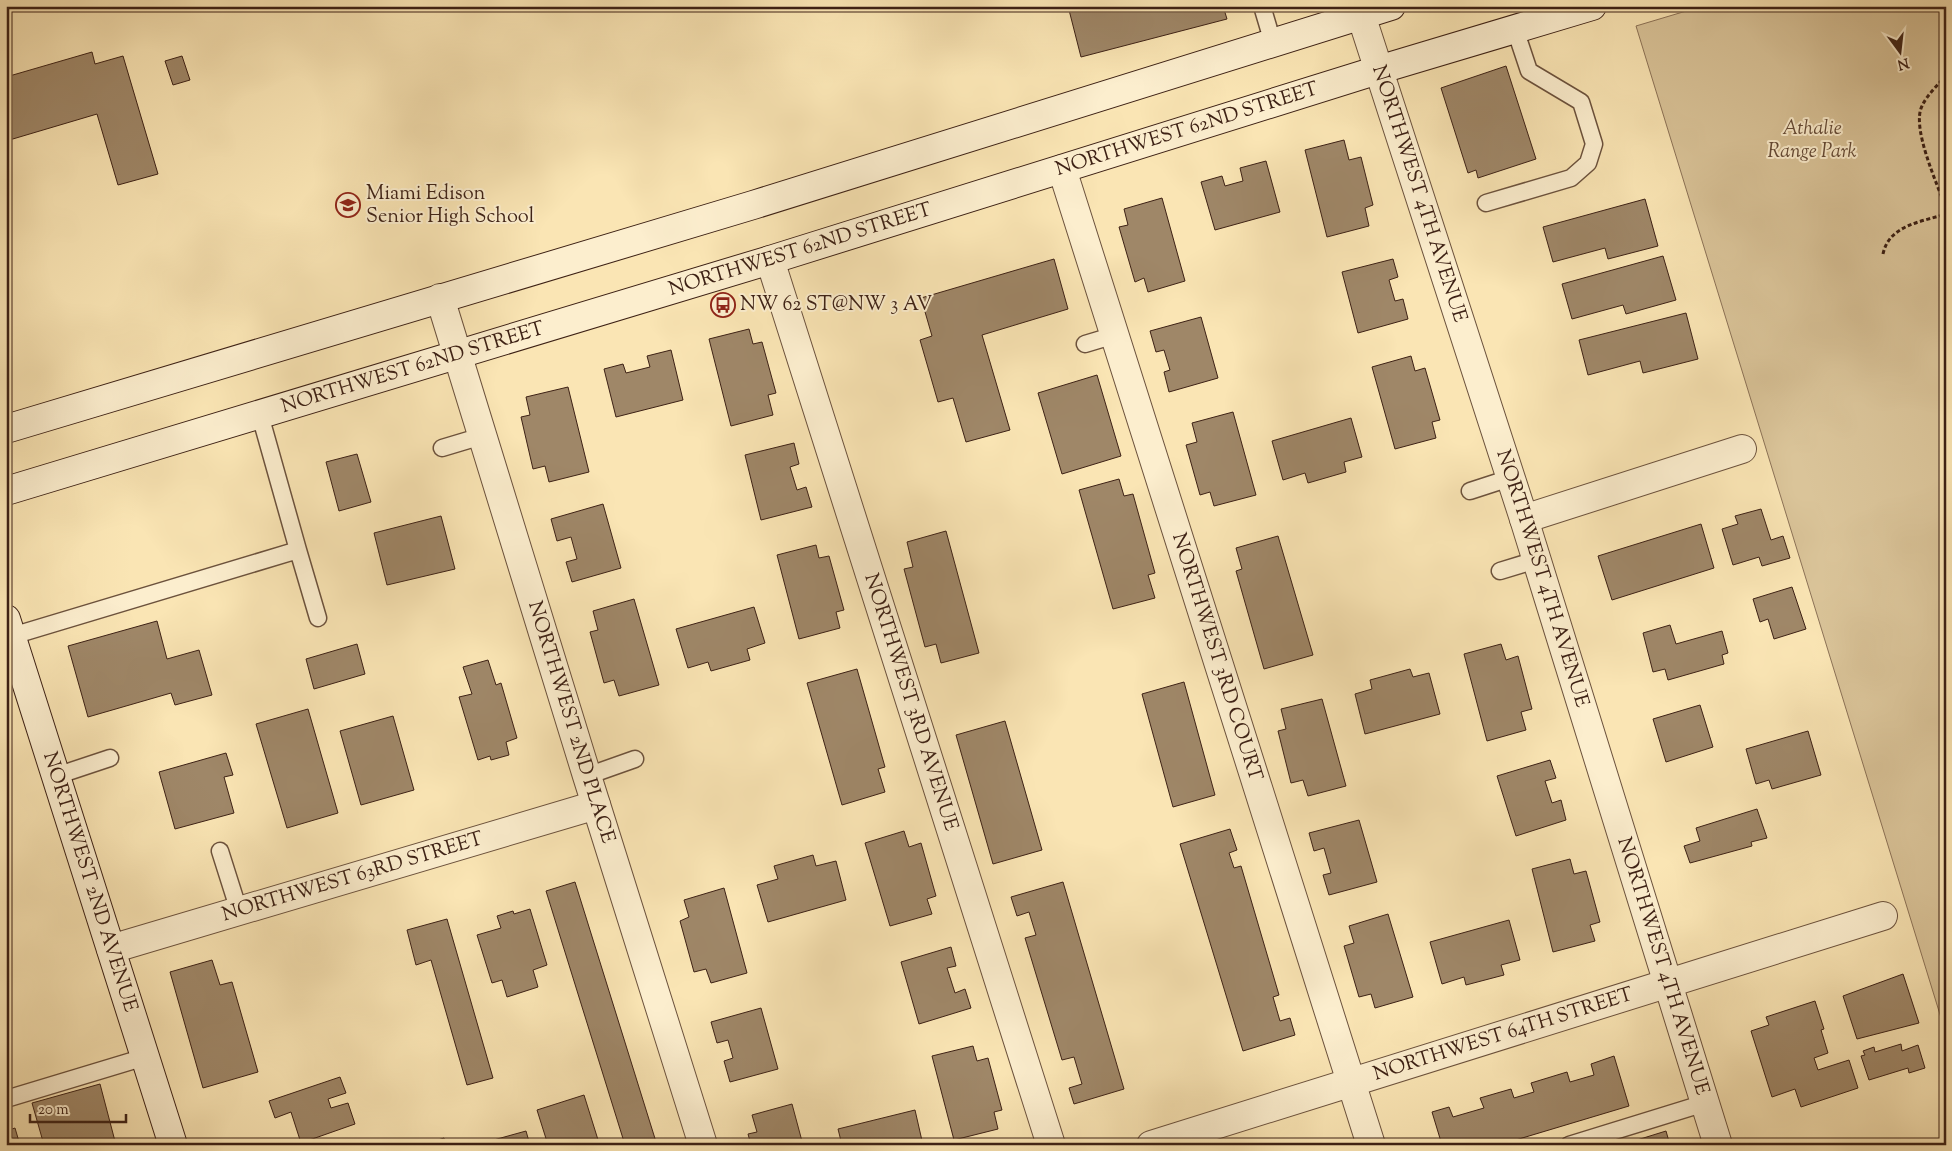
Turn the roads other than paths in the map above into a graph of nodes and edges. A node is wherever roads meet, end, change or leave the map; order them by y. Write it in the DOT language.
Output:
graph roads {
  1 [pos="1262,6"];
  2 [pos="1391,6"];
  3 [pos="1592,6"];
  4 [pos="1361,15"];
  5 [pos="1515,29"];
  6 [pos="1272,43"];
  7 [pos="1378,70"];
  8 [pos="1062,169"];
  9 [pos="1486,203"];
  10 [pos="770,260"];
  11 [pos="440,298"];
  12 [pos="1115,335"];
  13 [pos="1085,344"];
  14 [pos="456,355"];
  15 [pos="260,414"];
  16 [pos="6,429"];
  17 [pos="482,436"];
  18 [pos="442,448"];
  19 [pos="1742,449"];
  20 [pos="1510,478"];
  21 [pos="6,490"];
  22 [pos="1470,491"];
  23 [pos="1524,519"];
  24 [pos="298,550"];
  25 [pos="1536,560"];
  26 [pos="1500,571"];
  27 [pos="318,618"];
  28 [pos="9,628"];
  29 [pos="110,758"];
  30 [pos="635,759"];
  31 [pos="56,776"];
  32 [pos="587,776"];
  33 [pos="596,805"];
  34 [pos="220,851"];
  35 [pos="239,911"];
  36 [pos="1883,916"];
  37 [pos="111,949"];
  38 [pos="1667,985"];
  39 [pos="145,1057"];
  40 [pos="1350,1084"];
  41 [pos="6,1099"];
  42 [pos="1705,1103"];
  43 [pos="173,1145"];
  44 [pos="704,1145"];
  45 [pos="1051,1145"];
  46 [pos="1151,1145"];
  47 [pos="1370,1145"];
  48 [pos="1569,1145"];
  49 [pos="1718,1145"];
  1 -- 6 [label="lane"];
  2 -- 4 [label="street"];
  3 -- 5 [label="street, NORTHWEST 62ND STREET"];
  4 -- 6 [label="street"];
  4 -- 7 [label="street, NORTHWEST 4TH AVENUE"];
  5 -- 7 [label="street, NORTHWEST 62ND STREET"];
  5 -- 9 [label="lane"];
  6 -- 11 [label="street"];
  7 -- 8 [label="street, NORTHWEST 62ND STREET"];
  7 -- 20 [label="street, NORTHWEST 4TH AVENUE"];
  8 -- 10 [label="street, NORTHWEST 62ND STREET"];
  8 -- 12 [label="street, NORTHWEST 3RD COURT"];
  10 -- 14 [label="street, NORTHWEST 62ND STREET"];
  10 -- 45 [label="street, NORTHWEST 3RD AVENUE"];
  11 -- 14 [label="street, NORTHWEST 2ND PLACE"];
  11 -- 16 [label="street"];
  12 -- 13 [label="lane"];
  12 -- 40 [label="street, NORTHWEST 3RD COURT"];
  14 -- 15 [label="street, NORTHWEST 62ND STREET"];
  14 -- 17 [label="street, NORTHWEST 2ND PLACE"];
  15 -- 21 [label="street, NORTHWEST 62ND STREET"];
  15 -- 24 [label="lane"];
  17 -- 18 [label="lane"];
  17 -- 32 [label="street, NORTHWEST 2ND PLACE"];
  19 -- 23 [label="street"];
  20 -- 22 [label="lane"];
  20 -- 23 [label="street, NORTHWEST 4TH AVENUE"];
  23 -- 25 [label="street, NORTHWEST 4TH AVENUE"];
  24 -- 27 [label="lane"];
  24 -- 28 [label="lane"];
  25 -- 26 [label="lane"];
  25 -- 38 [label="street, NORTHWEST 4TH AVENUE"];
  28 -- 31 [label="street, NORTHWEST 2ND AVENUE"];
  29 -- 31 [label="lane"];
  30 -- 32 [label="lane"];
  31 -- 37 [label="street, NORTHWEST 2ND AVENUE"];
  32 -- 33 [label="street, NORTHWEST 2ND PLACE"];
  33 -- 35 [label="street, NORTHWEST 63RD STREET"];
  33 -- 44 [label="street, NORTHWEST 2ND PLACE"];
  34 -- 35 [label="lane"];
  35 -- 37 [label="street, NORTHWEST 63RD STREET"];
  36 -- 38 [label="street, NORTHWEST 64TH STREET"];
  37 -- 39 [label="street, NORTHWEST 2ND AVENUE"];
  38 -- 40 [label="street, NORTHWEST 64TH STREET"];
  38 -- 42 [label="street, NORTHWEST 4TH AVENUE"];
  39 -- 41 [label="lane"];
  39 -- 43 [label="street, NORTHWEST 2ND AVENUE"];
  40 -- 46 [label="street, NORTHWEST 64TH STREET"];
  40 -- 47 [label="street, NORTHWEST 3RD COURT"];
  42 -- 48 [label="lane"];
  42 -- 49 [label="street, NORTHWEST 4TH AVENUE"];
}
